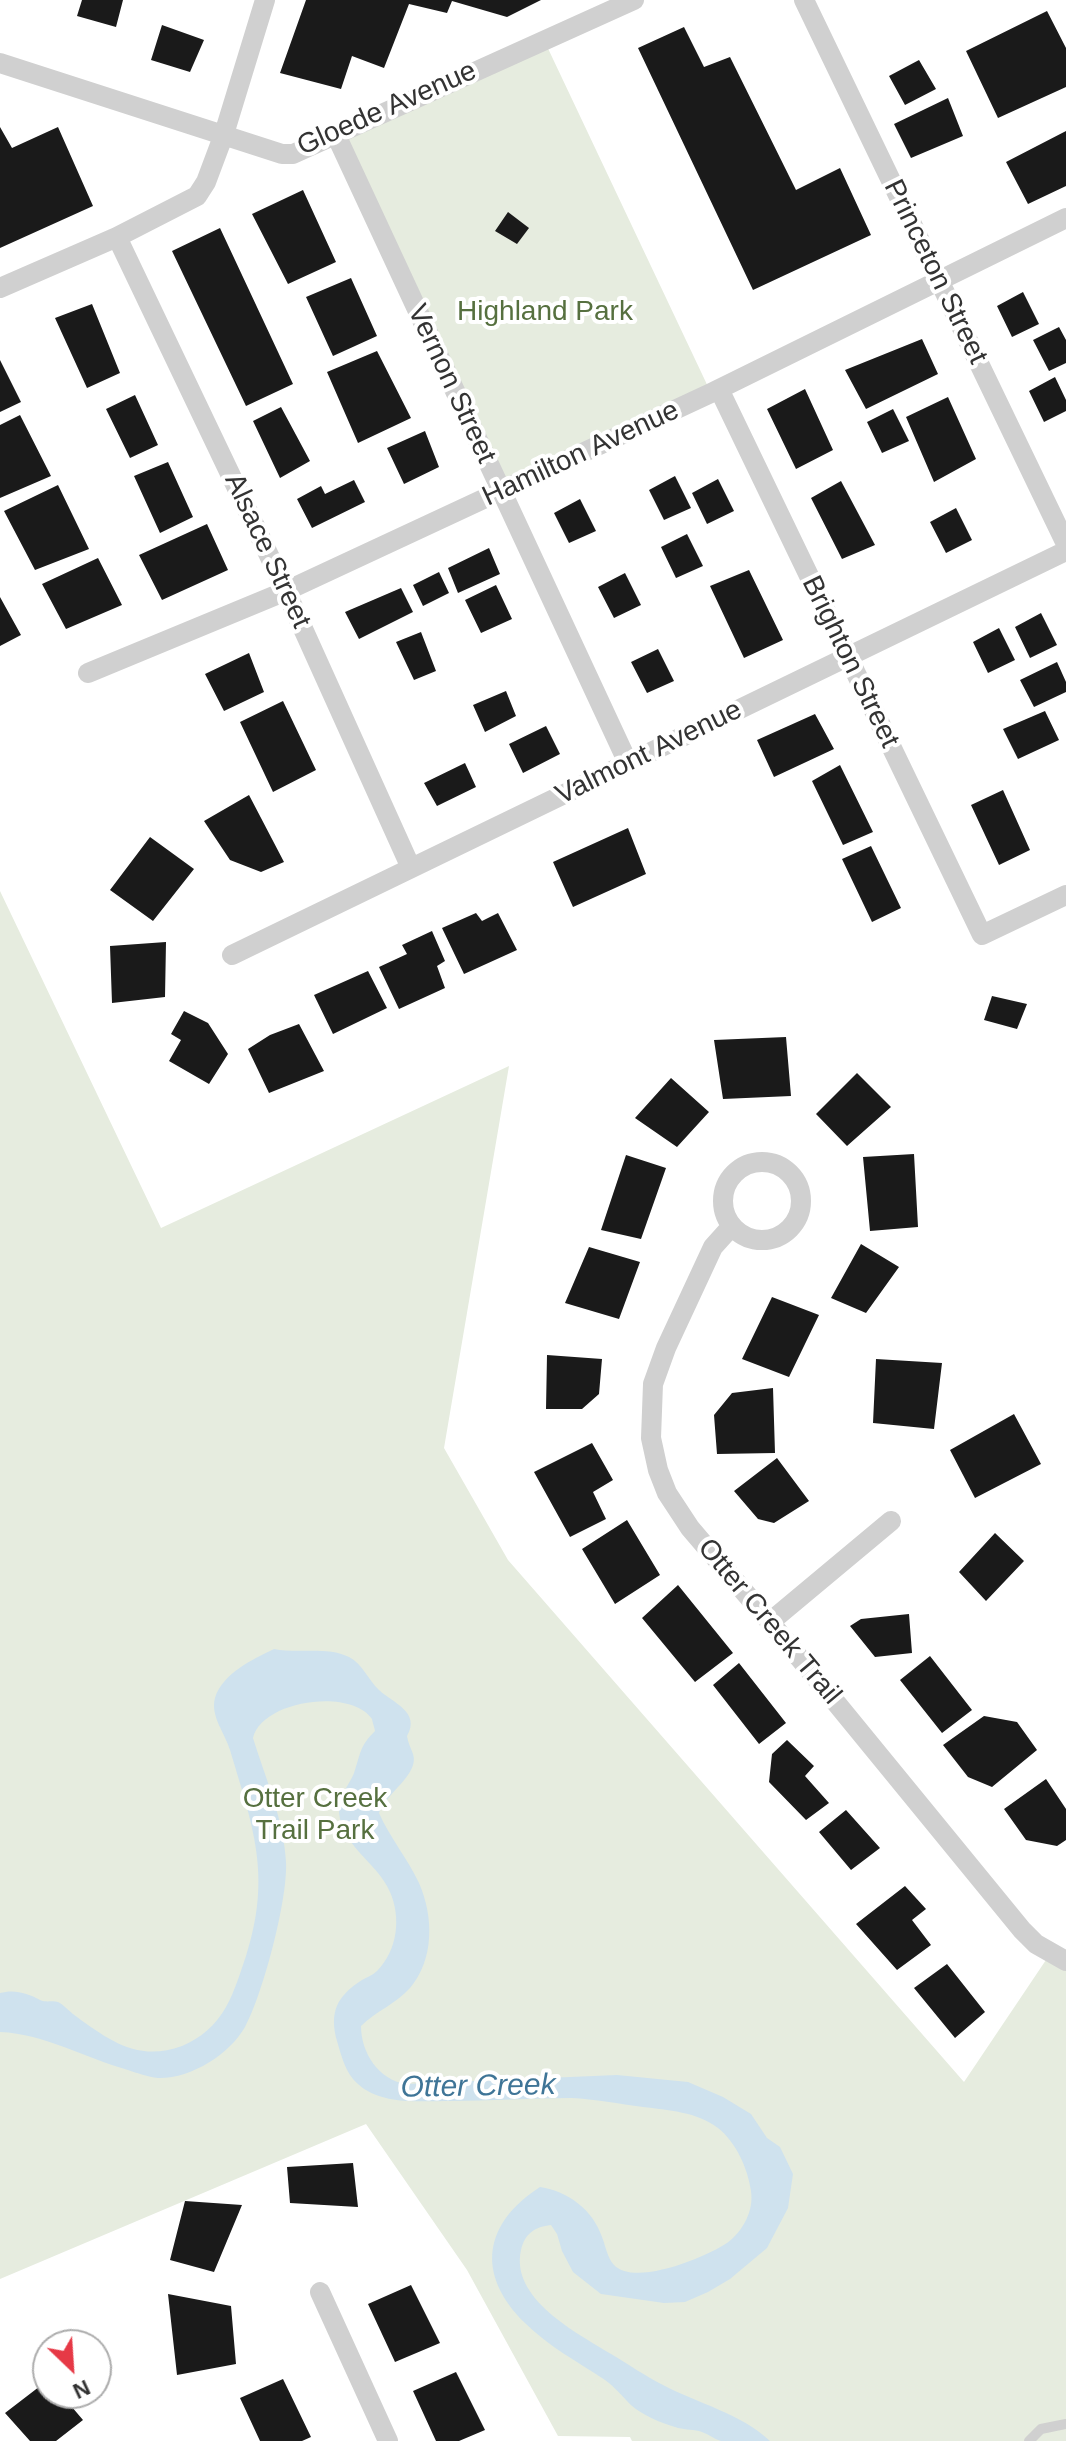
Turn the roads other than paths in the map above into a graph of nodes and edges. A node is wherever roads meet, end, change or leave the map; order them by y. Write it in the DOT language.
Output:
graph roads {
  1 [pos="265,0"];
  2 [pos="634,0"];
  3 [pos="804,0"];
  4 [pos="0,63"];
  5 [pos="224,134"];
  6 [pos="336,135"];
  7 [pos="1066,218"];
  8 [pos="117,237"];
  9 [pos="940,281"];
  10 [pos="0,288"];
  11 [pos="719,389"];
  12 [pos="502,490"];
  13 [pos="1066,544"];
  14 [pos="1066,551"];
  15 [pos="286,591"];
  16 [pos="847,657"];
  17 [pos="88,673"];
  18 [pos="628,763"];
  19 [pos="411,868"];
  20 [pos="1066,895"];
  21 [pos="232,955"];
  22 [pos="731,1227"];
  23 [pos="891,1521"];
  24 [pos="770,1622"];
  25 [pos="1066,1961"];
  26 [pos="320,2292"];
  27 [pos="1066,2424"];
  28 [pos="388,2441"];
  29 [pos="1029,2441"];
  1 -- 5 [label="street"];
  2 -- 6 [label="street, Gloede Avenue"];
  3 -- 9 [label="street, Princeton Street"];
  4 -- 5 [label="street"];
  5 -- 6 [label="street, Gloede Avenue"];
  5 -- 8 [label="street"];
  6 -- 12 [label="street, Vernon Street"];
  7 -- 9 [label="street, Hamilton Avenue"];
  8 -- 10 [label="street"];
  8 -- 15 [label="street, Alsace Street"];
  9 -- 11 [label="street, Hamilton Avenue"];
  9 -- 13 [label="street, Princeton Street"];
  11 -- 12 [label="street, Hamilton Avenue"];
  11 -- 16 [label="street, Brighton Street"];
  12 -- 15 [label="street, Hamilton Avenue"];
  12 -- 18 [label="street, Vernon Street"];
  14 -- 16 [label="street, Valmont Avenue"];
  15 -- 17 [label="street, Hamilton Avenue"];
  15 -- 19 [label="street, Alsace Street"];
  16 -- 18 [label="street, Valmont Avenue"];
  16 -- 20 [label="street, Brighton Street"];
  18 -- 19 [label="street, Valmont Avenue"];
  19 -- 21 [label="street, Valmont Avenue"];
  22 -- 24 [label="street, Otter Creek Trail"];
  23 -- 24 [label="street"];
  24 -- 25 [label="street, Otter Creek Trail"];
  26 -- 28 [label="street"];
  27 -- 29 [label="lane"];
}
